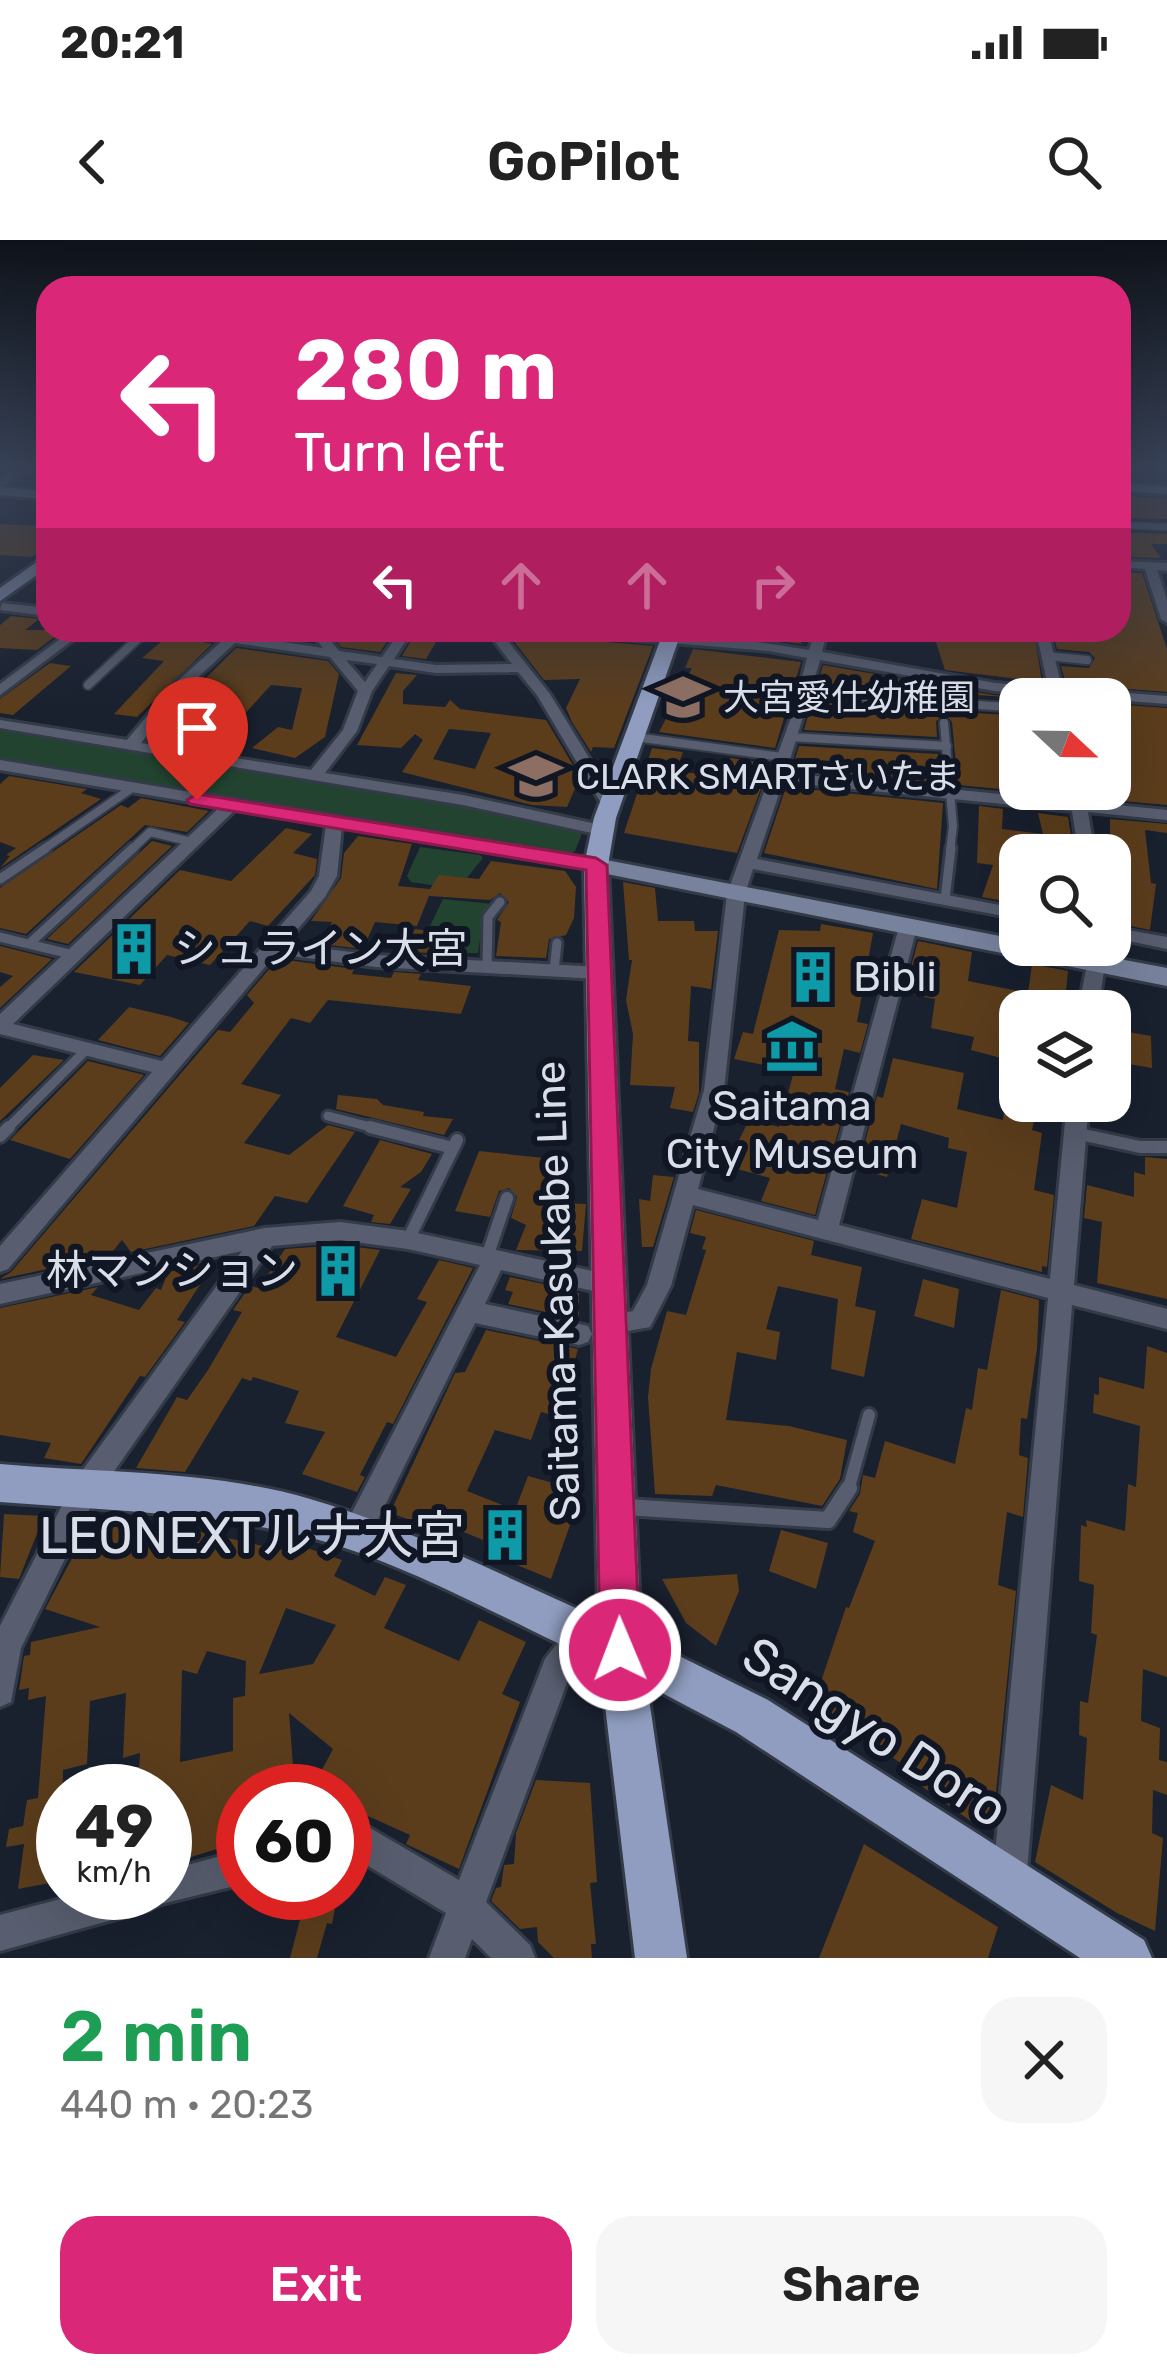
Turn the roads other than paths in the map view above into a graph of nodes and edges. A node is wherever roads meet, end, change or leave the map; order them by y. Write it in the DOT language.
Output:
graph roads {
  1 [pos="1131,565"];
  2 [pos="1150,566"];
  3 [pos="1167,567"];
  4 [pos="36,570"];
  5 [pos="36,580"];
  6 [pos="1,604"];
  7 [pos="36,610"];
  8 [pos="1167,619"];
  9 [pos="64,642"];
  10 [pos="134,642"];
  11 [pos="228,642"];
  12 [pos="280,642"];
  13 [pos="322,642"];
  14 [pos="398,642"];
  15 [pos="501,642"];
  16 [pos="669,642"];
  17 [pos="729,642"];
  18 [pos="818,642"];
  19 [pos="1044,642"];
  20 [pos="328,651"];
  21 [pos="814,654"];
  22 [pos="1047,656"];
  23 [pos="386,659"];
  24 [pos="1087,660"];
  25 [pos="522,668"];
  26 [pos="1052,678"];
  27 [pos="88,685"];
  28 [pos="999,688"];
  29 [pos="0,691"];
  30 [pos="364,691"];
  31 [pos="805,693"];
  32 [pos="1131,698"];
  33 [pos="1167,700"];
  34 [pos="999,707"];
  35 [pos="944,723"];
  36 [pos="0,724"];
  37 [pos="635,737"];
  38 [pos="131,745"];
  39 [pos="947,746"];
  40 [pos="782,757"];
  41 [pos="4,769"];
  42 [pos="315,775"];
  43 [pos="132,788"];
  44 [pos="949,795"];
  45 [pos="999,796"];
  46 [pos="610,805"];
  47 [pos="230,806"];
  48 [pos="1131,807"];
  49 [pos="1167,814"];
  50 [pos="334,824"];
  51 [pos="602,830"];
  52 [pos="192,842"];
  53 [pos="746,862"];
  54 [pos="596,865"];
  55 [pos="6,870"];
  56 [pos="0,879"];
  57 [pos="736,894"];
  58 [pos="945,899"];
  59 [pos="500,902"];
  60 [pos="999,910"];
  61 [pos="908,927"];
  62 [pos="1131,936"];
  63 [pos="0,937"];
  64 [pos="1167,943"];
  65 [pos="29,944"];
  66 [pos="556,944"];
  67 [pos="999,945"];
  68 [pos="270,948"];
  69 [pos="74,955"];
  70 [pos="488,965"];
  71 [pos="1107,966"];
  72 [pos="554,970"];
  73 [pos="599,973"];
  74 [pos="1167,977"];
  75 [pos="0,1026"];
  76 [pos="87,1049"];
  77 [pos="167,1069"];
  78 [pos="328,1116"];
  79 [pos="1076,1122"];
  80 [pos="1075,1133"];
  81 [pos="0,1136"];
  82 [pos="1167,1147"];
  83 [pos="687,1195"];
  84 [pos="507,1198"];
  85 [pos="826,1232"];
  86 [pos="265,1237"];
  87 [pos="408,1240"];
  88 [pos="491,1258"];
  89 [pos="0,1262"];
  90 [pos="611,1285"];
  91 [pos="1061,1292"];
  92 [pos="0,1294"];
  93 [pos="469,1311"];
  94 [pos="1167,1319"];
  95 [pos="595,1329"];
  96 [pos="869,1415"];
  97 [pos="0,1483"];
  98 [pos="84,1491"];
  99 [pos="617,1507"];
  100 [pos="356,1534"];
  101 [pos="602,1642"];
  102 [pos="0,1691"];
  103 [pos="372,1849"];
  104 [pos="1009,1886"];
  105 [pos="466,1909"];
  106 [pos="48,1920"];
  107 [pos="0,1933"];
  108 [pos="448,1958"];
  109 [pos="517,1958"];
  110 [pos="661,1958"];
  111 [pos="1126,1958"];
  1 -- 2 [label="street"];
  2 -- 3 [label="street"];
  2 -- 8 [label="street"];
  4 -- 6 [label="street"];
  5 -- 6 [label="street"];
  6 -- 7 [label="street"];
  9 -- 29 [label="street"];
  10 -- 27 [label="lane"];
  11 -- 38 [label="street"];
  12 -- 20 [label="street"];
  13 -- 20 [label="street"];
  14 -- 23 [label="street"];
  15 -- 25 [label="street"];
  16 -- 37 [label="main road, Saitama-Kasukabe Line"];
  17 -- 21 [label="street"];
  18 -- 21 [label="street"];
  19 -- 22 [label="street"];
  20 -- 23 [label="street"];
  20 -- 30 [label="street"];
  21 -- 28 [label="street"];
  21 -- 31 [label="street"];
  22 -- 24 [label="lane"];
  22 -- 26 [label="street"];
  23 -- 25 [label="street"];
  23 -- 30 [label="street"];
  25 -- 46 [label="street"];
  30 -- 42 [label="street"];
  31 -- 34 [label="lane"];
  31 -- 40 [label="street"];
  32 -- 33 [label="street"];
  35 -- 39 [label="lane"];
  36 -- 38 [label="street"];
  37 -- 40 [label="lane"];
  37 -- 46 [label="main road, Saitama-Kasukabe Line"];
  38 -- 42 [label="street"];
  39 -- 40 [label="lane"];
  39 -- 44 [label="lane"];
  40 -- 44 [label="street"];
  40 -- 53 [label="street"];
  41 -- 43 [label="street"];
  42 -- 51 [label="street"];
  43 -- 47 [label="street"];
  43 -- 55 [label="lane"];
  44 -- 45 [label="street"];
  44 -- 58 [label="lane"];
  46 -- 51 [label="main road, Saitama-Kasukabe Line"];
  47 -- 50 [label="street"];
  47 -- 52 [label="street"];
  48 -- 49 [label="street"];
  50 -- 54 [label="street"];
  50 -- 68 [label="street"];
  51 -- 54 [label="main road, Saitama-Kasukabe Line"];
  52 -- 65 [label="lane"];
  52 -- 69 [label="street"];
  53 -- 57 [label="street"];
  53 -- 58 [label="street"];
  54 -- 57 [label="street"];
  54 -- 73 [label="main road, Saitama-Kasukabe Line"];
  55 -- 56 [label="lane"];
  57 -- 61 [label="street"];
  57 -- 83 [label="street"];
  58 -- 60 [label="street"];
  59 -- 70 [label="lane"];
  61 -- 67 [label="street"];
  61 -- 85 [label="street"];
  62 -- 64 [label="street"];
  63 -- 65 [label="lane"];
  65 -- 69 [label="lane"];
  66 -- 72 [label="lane"];
  68 -- 70 [label="street"];
  68 -- 77 [label="street"];
  69 -- 75 [label="street"];
  70 -- 72 [label="street"];
  71 -- 74 [label="street"];
  72 -- 73 [label="street"];
  73 -- 90 [label="main road, Saitama-Kasukabe Line"];
  75 -- 76 [label="street"];
  76 -- 77 [label="street"];
  76 -- 81 [label="lane"];
  77 -- 89 [label="street"];
  78 -- 87 [label="lane"];
  79 -- 80 [label="street"];
  80 -- 82 [label="lane"];
  80 -- 91 [label="street"];
  83 -- 85 [label="street"];
  83 -- 95 [label="street"];
  84 -- 88 [label="lane"];
  85 -- 91 [label="street"];
  86 -- 87 [label="street"];
  86 -- 92 [label="street"];
  86 -- 98 [label="street"];
  87 -- 88 [label="street"];
  88 -- 90 [label="street"];
  88 -- 93 [label="street"];
  90 -- 95 [label="main road, Saitama-Kasukabe Line"];
  91 -- 94 [label="street"];
  91 -- 104 [label="street"];
  93 -- 95 [label="street"];
  93 -- 100 [label="street"];
  95 -- 99 [label="main road, Saitama-Kasukabe Line"];
  96 -- 99 [label="lane"];
  97 -- 98 [label="main road, Sangyo Doro"];
  98 -- 100 [label="main road, Sangyo Doro"];
  98 -- 102 [label="street"];
  99 -- 101 [label="main road, Saitama-Kasukabe Line"];
  100 -- 101 [label="main road, Sangyo Doro"];
  101 -- 104 [label="main road, Sangyo Doro"];
  101 -- 105 [label="street"];
  101 -- 110 [label="main road, Saitama-Kasukabe Line"];
  103 -- 105 [label="street"];
  104 -- 111 [label="main road, Sangyo Doro"];
  105 -- 108 [label="street"];
  105 -- 109 [label="street"];
  106 -- 107 [label="street"];
}
